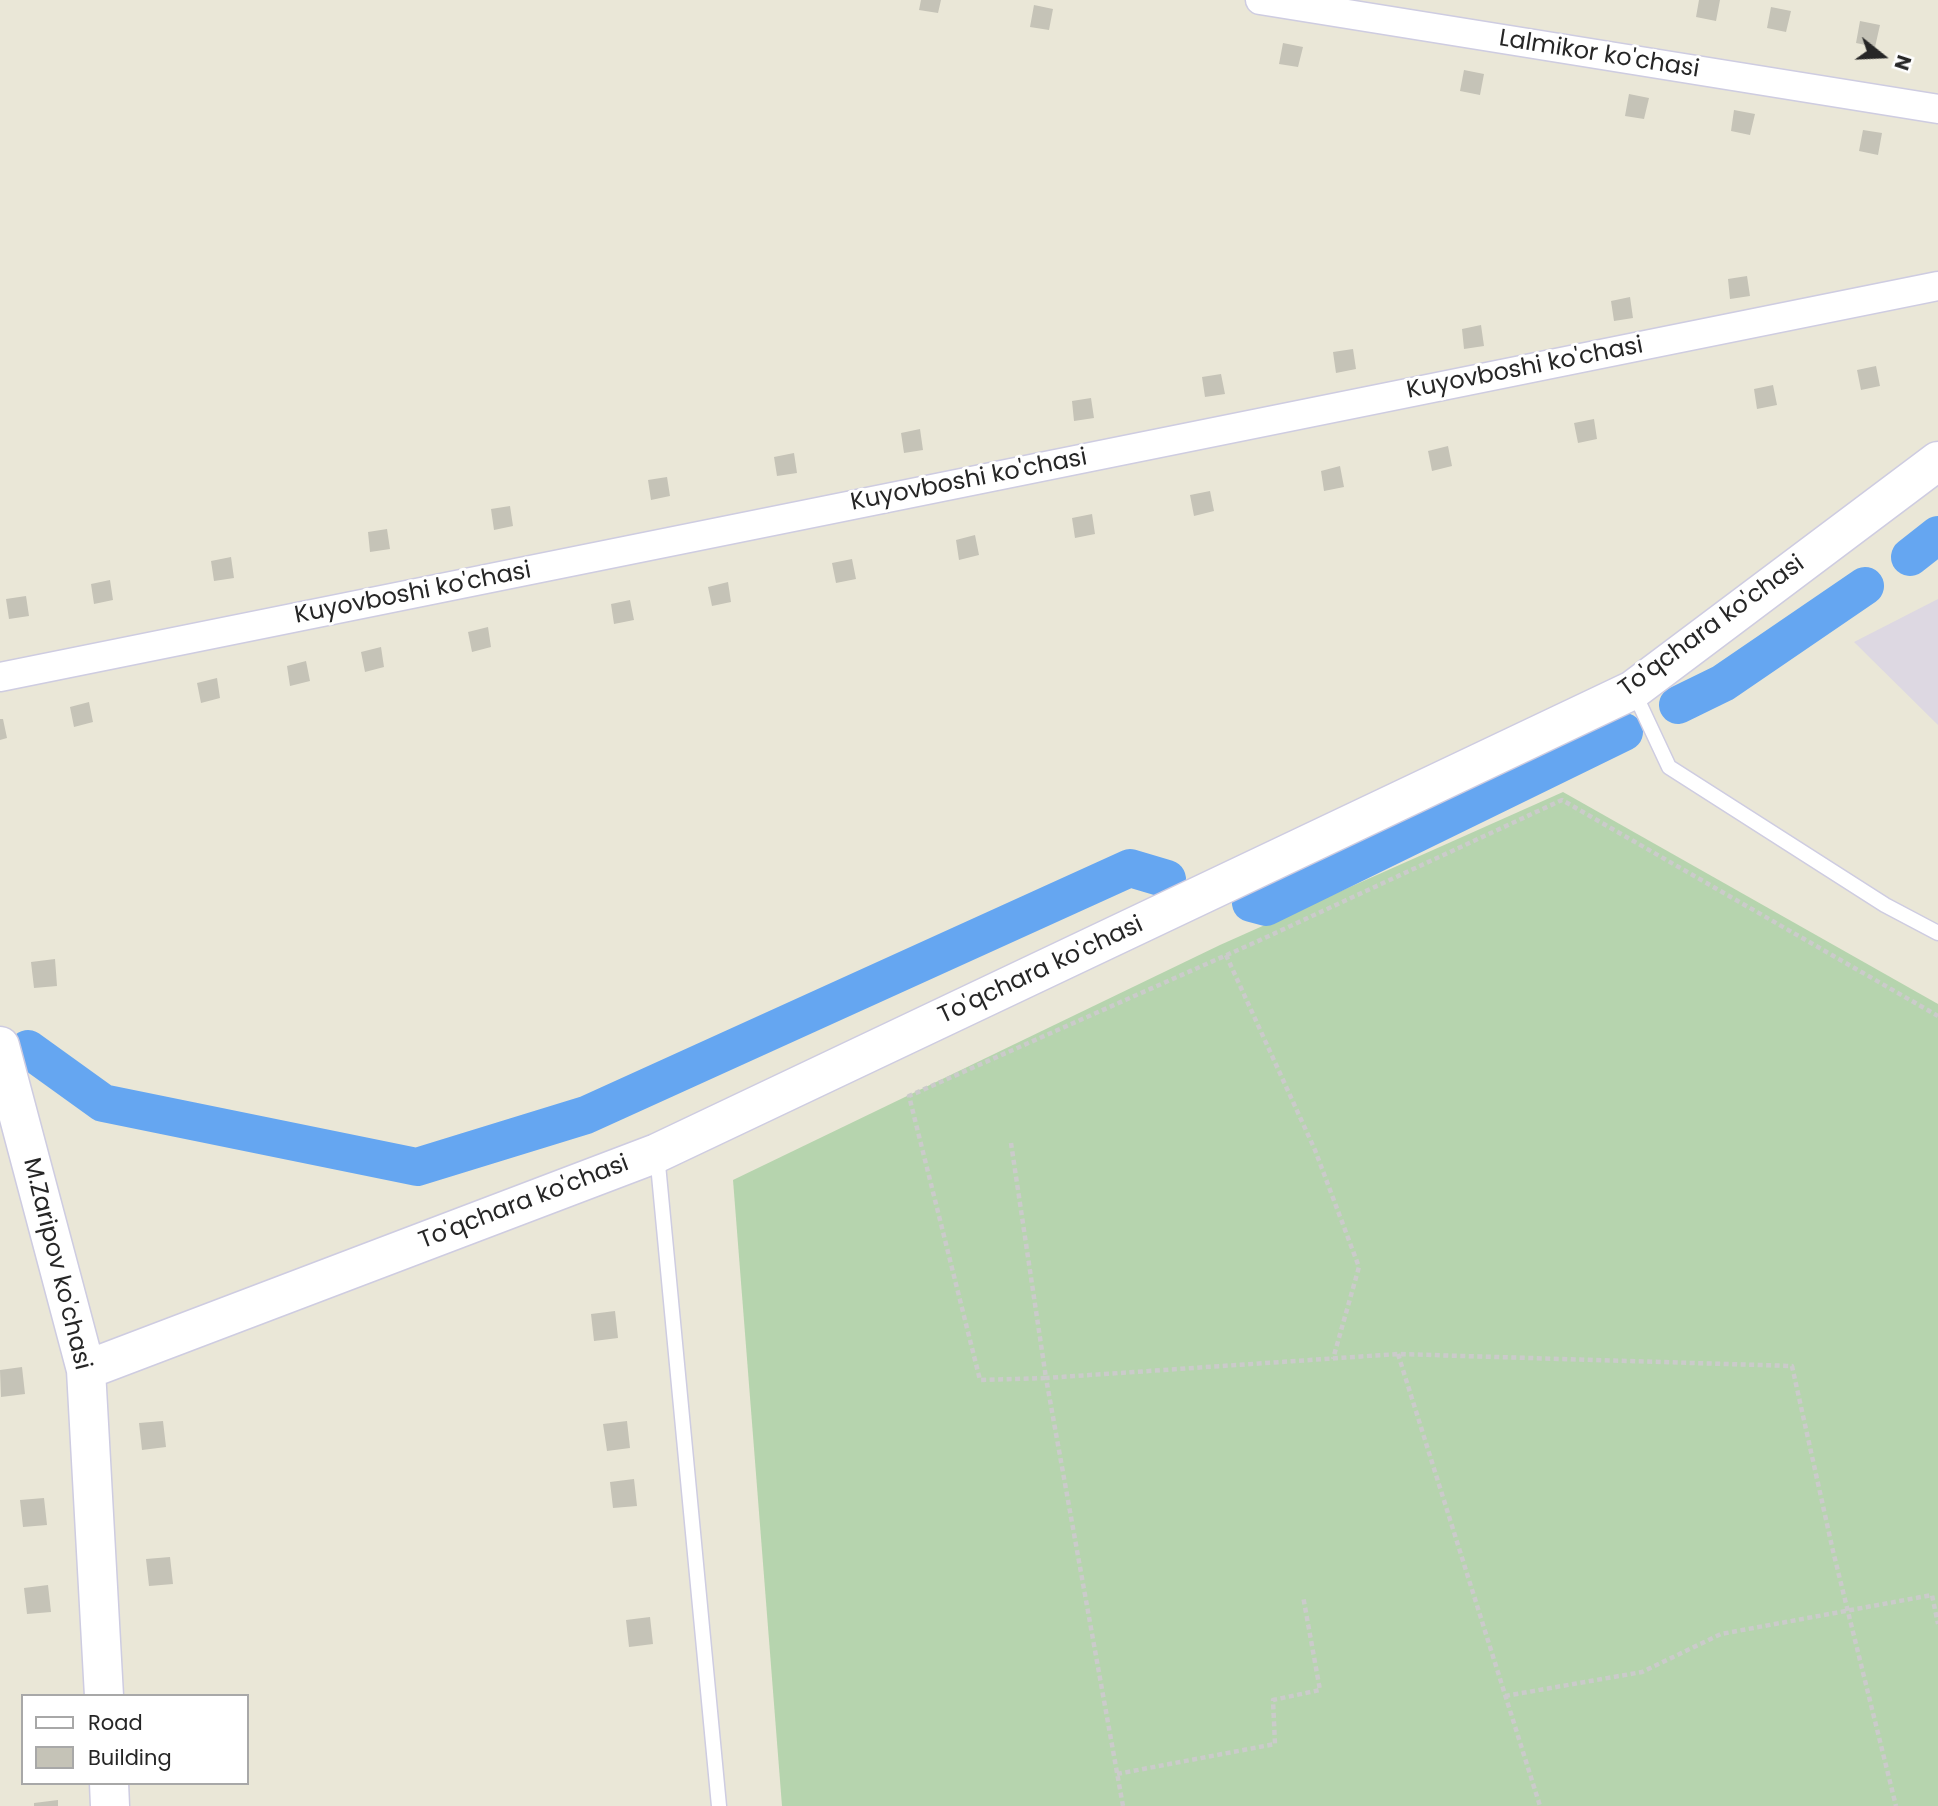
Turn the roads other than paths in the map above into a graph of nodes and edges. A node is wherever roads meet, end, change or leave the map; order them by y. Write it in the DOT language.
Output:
graph roads {
  1 [pos="1260,0"];
  2 [pos="1938,110"];
  3 [pos="1938,286"];
  4 [pos="1938,461"];
  5 [pos="0,677"];
  6 [pos="1633,690"];
  7 [pos="1938,933"];
  8 [pos="0,1048"];
  9 [pos="657,1153"];
  10 [pos="86,1370"];
  11 [pos="104,1694"];
  12 [pos="108,1785"];
  13 [pos="110,1806"];
  14 [pos="719,1806"];
  1 -- 2 [label="street, Lalmikor ko'chasi"];
  3 -- 5 [label="street, Kuyovboshi ko'chasi"];
  4 -- 6 [label="street, To'qchara ko'chasi"];
  6 -- 7 [label="lane"];
  6 -- 9 [label="street, To'qchara ko'chasi"];
  8 -- 10 [label="street, M.Zaripov ko'chasi"];
  9 -- 10 [label="street, To'qchara ko'chasi"];
  9 -- 14 [label="lane"];
  10 -- 11 [label="street, M.Zaripov ko'chasi"];
  12 -- 13 [label="street"];
}
